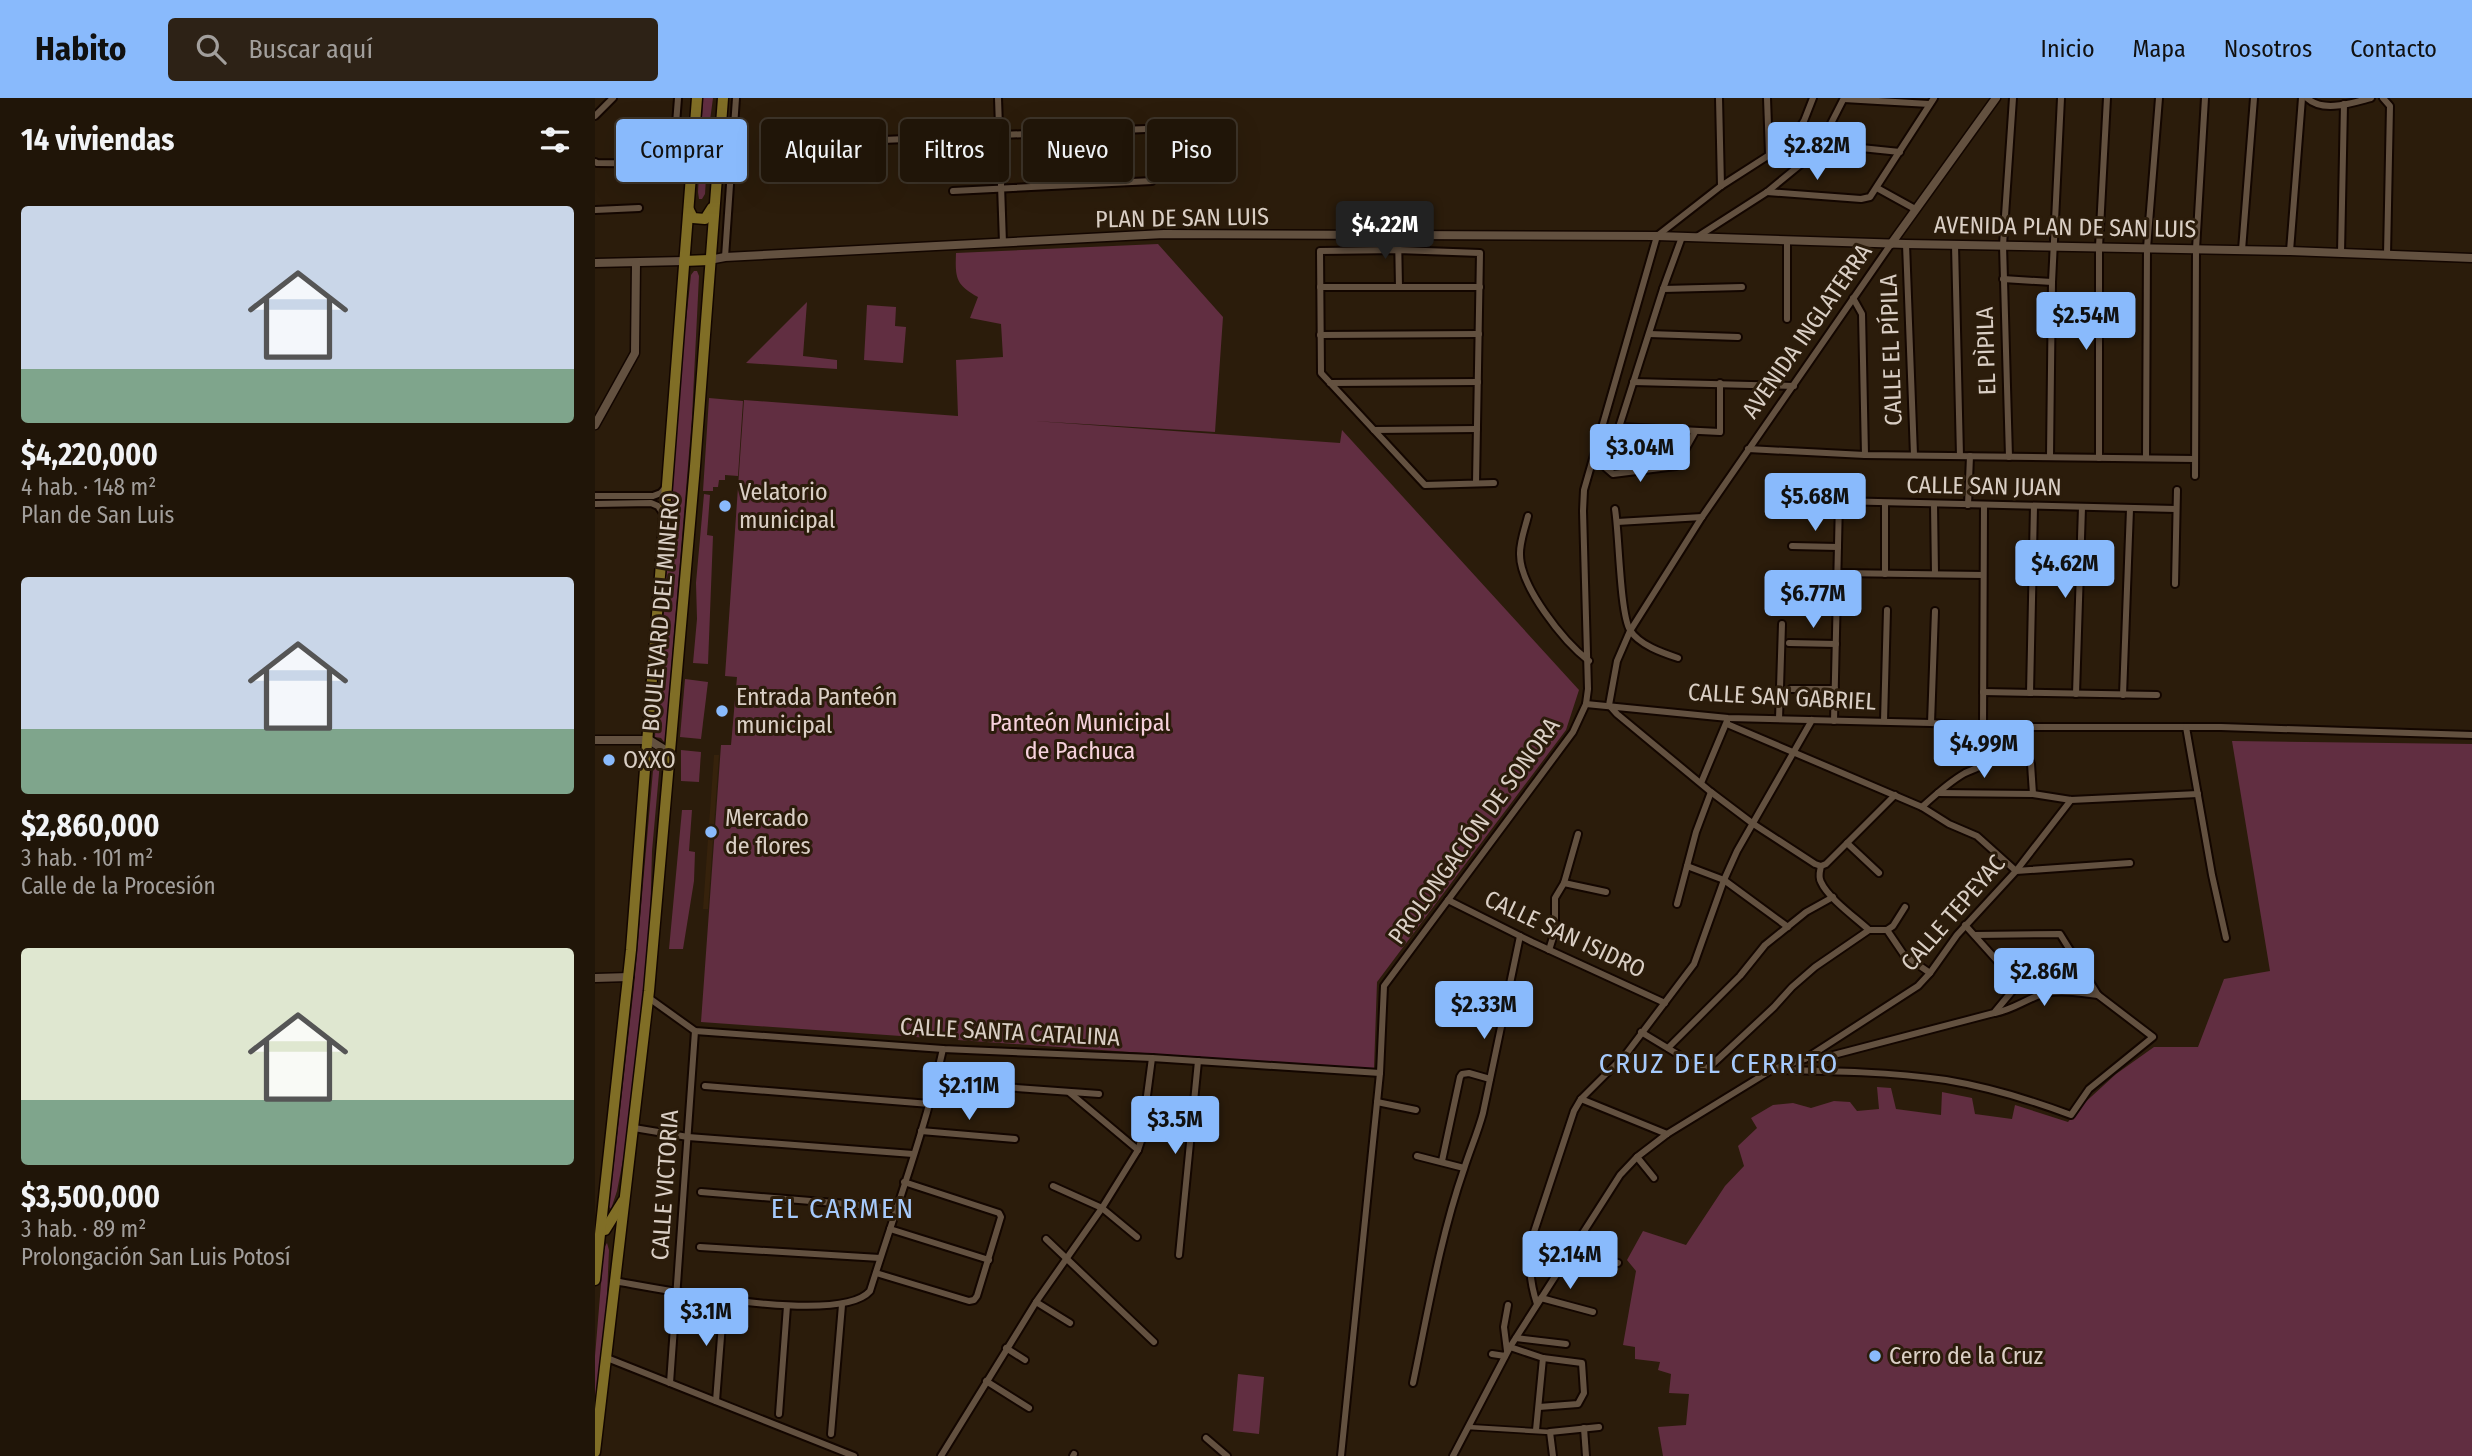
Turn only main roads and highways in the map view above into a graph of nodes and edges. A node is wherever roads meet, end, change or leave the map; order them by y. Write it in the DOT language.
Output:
graph roads {
  1 [pos="697,98"];
  2 [pos="723,98"];
  3 [pos="714,200"];
  4 [pos="689,206"];
  5 [pos="709,260"];
  6 [pos="684,261"];
  7 [pos="625,1199"];
  8 [pos="600,1226"];
  9 [pos="617,1253"];
  10 [pos="595,1280"];
  11 [pos="598,1408"];
  12 [pos="596,1435"];
  13 [pos="595,1452"];
  1 -- 4 [label="main road, BOULEVARD DEL MINERO"];
  2 -- 3 [label="main road, BOULEVARD DEL MINERO"];
  3 -- 4 [label="main road"];
  3 -- 5 [label="main road, BOULEVARD DEL MINERO"];
  4 -- 6 [label="main road, BOULEVARD DEL MINERO"];
  5 -- 6 [label="main road"];
  5 -- 7 [label="main road, BOULEVARD DEL MINERO"];
  6 -- 8 [label="main road, BOULEVARD DEL MINERO"];
  7 -- 8 [label="main road"];
  7 -- 9 [label="main road, BOULEVARD DEL MINERO"];
  8 -- 9 [label="main road"];
  8 -- 10 [label="main road, BOULEVARD DEL MINERO"];
  9 -- 11 [label="main road, BOULEVARD DEL MINERO"];
  11 -- 12 [label="main road, BOULEVARD DEL MINERO"];
  12 -- 13 [label="main road, BOULEVARD DEL MINERO"];
}
